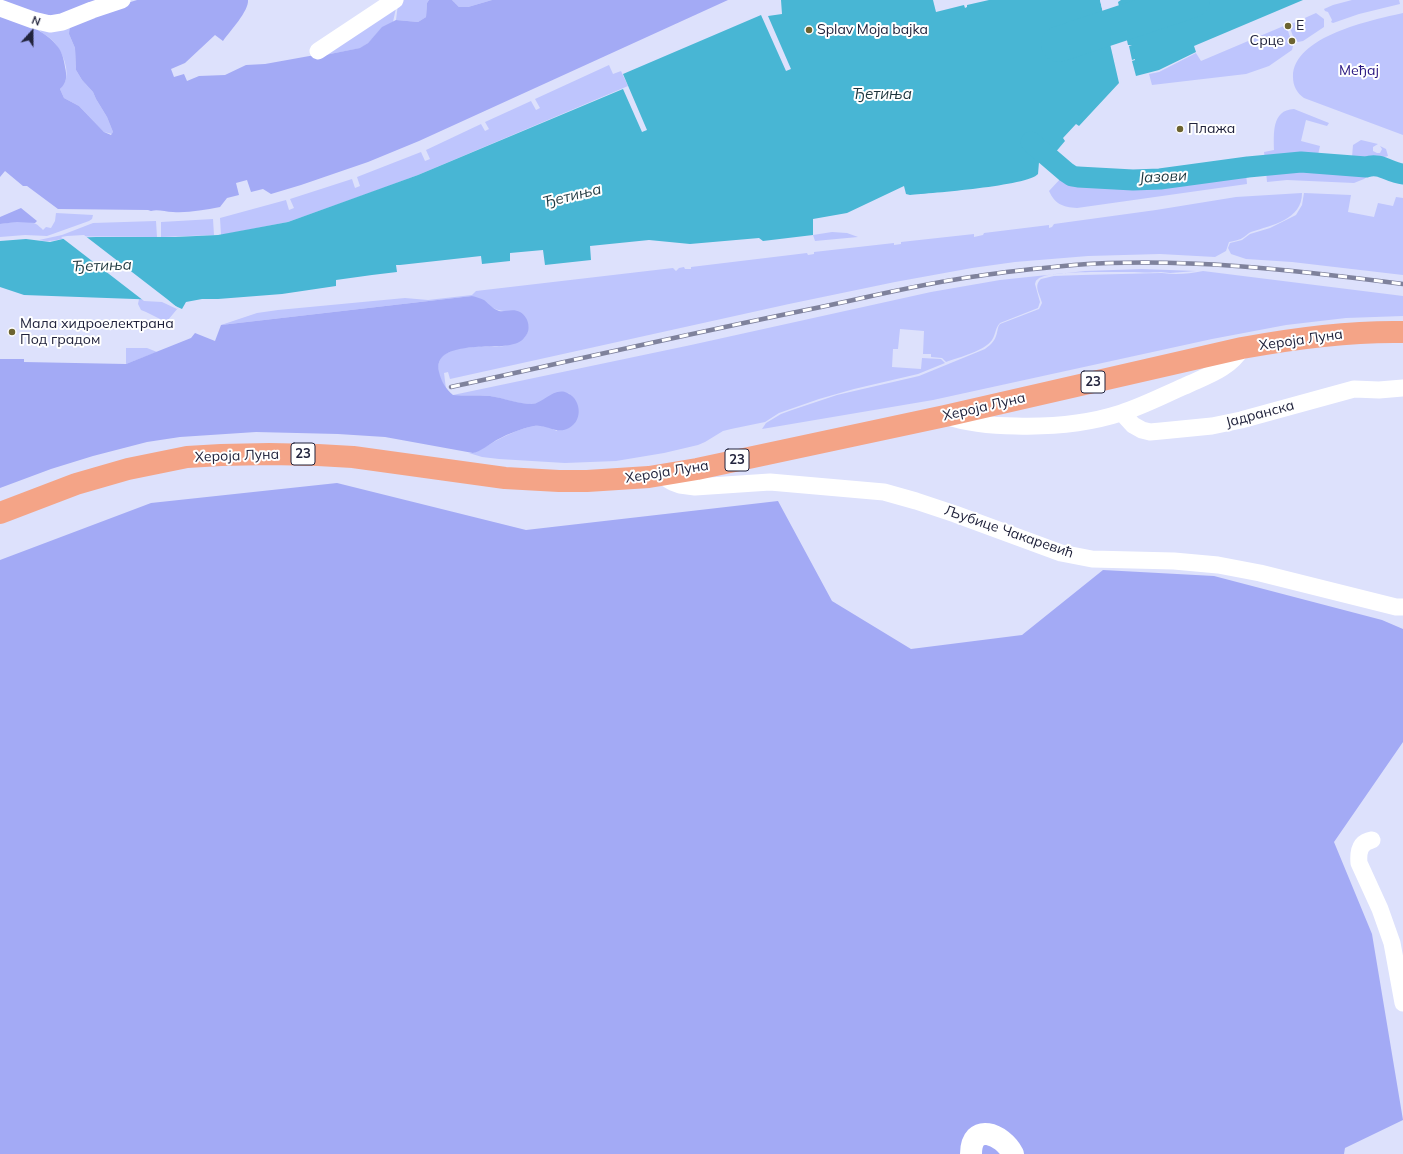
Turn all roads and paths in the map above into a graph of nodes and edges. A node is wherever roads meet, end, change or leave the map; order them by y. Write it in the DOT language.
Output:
graph roads {
  1 [pos="122,0"];
  2 [pos="395,0"];
  3 [pos="0,8"];
  4 [pos="318,51"];
  5 [pos="1403,332"];
  6 [pos="1242,348"];
  7 [pos="1403,388"];
  8 [pos="1122,413"];
  9 [pos="945,416"];
  10 [pos="665,474"];
  11 [pos="0,513"];
  12 [pos="1403,607"];
  13 [pos="1372,840"];
  14 [pos="1403,1003"];
  15 [pos="971,1154"];
  16 [pos="1013,1154"];
  1 -- 3 [label="street"];
  2 -- 4 [label="street"];
  5 -- 6 [label="main road, Хероја Луна / 23"];
  6 -- 8 [label="street"];
  6 -- 9 [label="main road, Хероја Луна / 23"];
  7 -- 8 [label="street, Јадранска"];
  8 -- 9 [label="street"];
  9 -- 10 [label="main road, Хероја Луна / 23"];
  10 -- 11 [label="main road, Хероја Луна / 23"];
  10 -- 12 [label="street, Љубице Чакаревић"];
  13 -- 14 [label="street"];
  15 -- 16 [label="street"];
}
